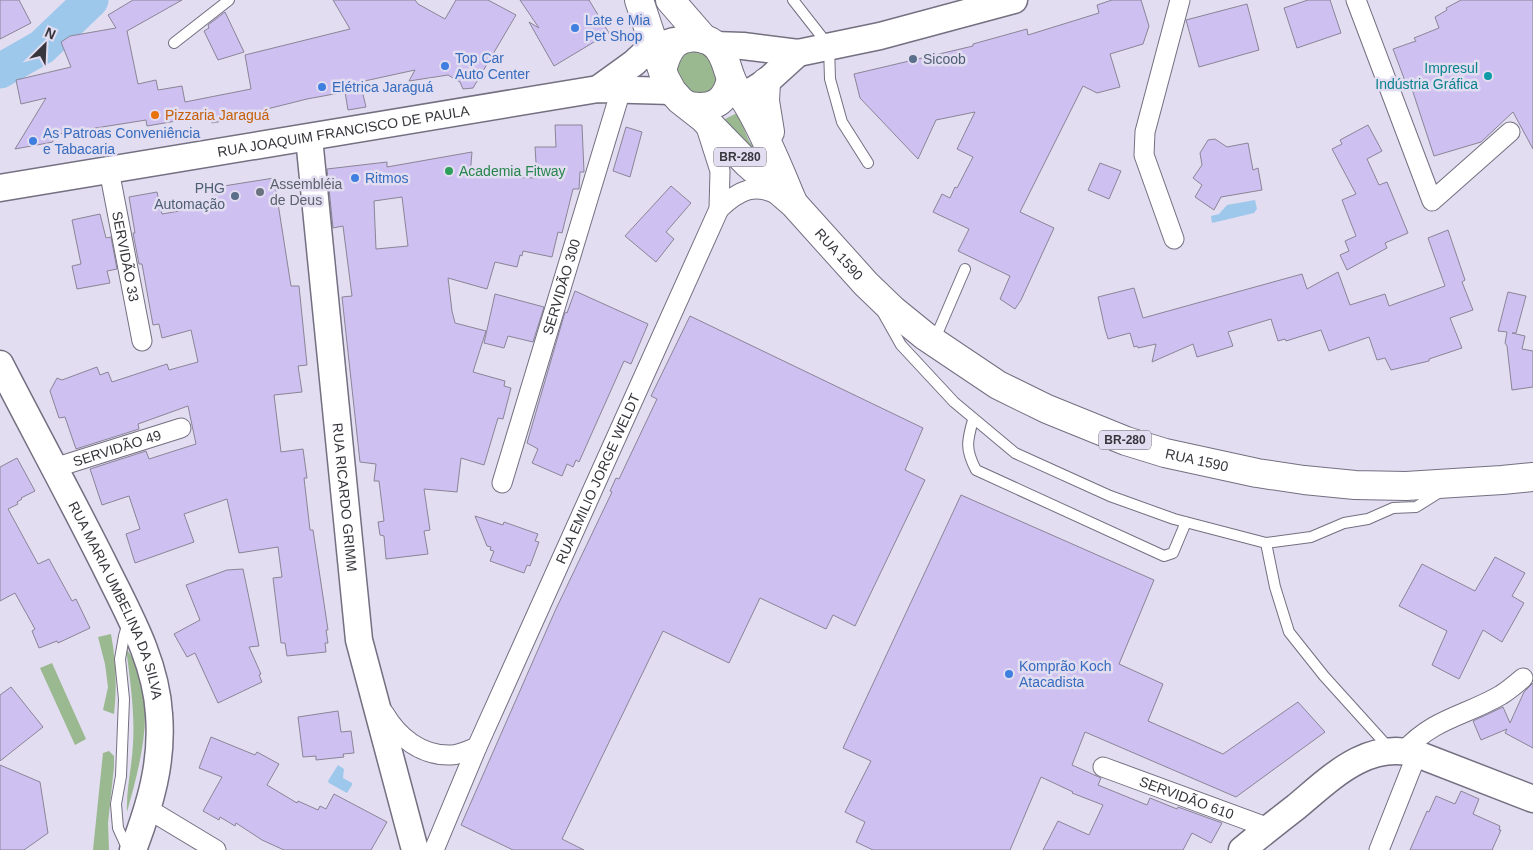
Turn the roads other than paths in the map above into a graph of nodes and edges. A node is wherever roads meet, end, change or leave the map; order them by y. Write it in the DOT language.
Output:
graph roads {
  1 [pos="229,0"];
  2 [pos="639,0"];
  3 [pos="670,0"];
  4 [pos="793,0"];
  5 [pos="1014,0"];
  6 [pos="1180,0"];
  7 [pos="1356,0"];
  8 [pos="700,41"];
  9 [pos="174,43"];
  10 [pos="829,46"];
  11 [pos="798,53"];
  12 [pos="766,82"];
  13 [pos="737,87"];
  14 [pos="682,89"];
  15 [pos="609,90"];
  16 [pos="1510,132"];
  17 [pos="309,138"];
  18 [pos="772,153"];
  19 [pos="868,163"];
  20 [pos="109,170"];
  21 [pos="0,188"];
  22 [pos="794,204"];
  23 [pos="719,209"];
  24 [pos="1174,239"];
  25 [pos="966,269"];
  26 [pos="866,284"];
  27 [pos="142,341"];
  28 [pos="934,342"];
  29 [pos="0,364"];
  30 [pos="974,420"];
  31 [pos="181,428"];
  32 [pos="54,468"];
  33 [pos="1533,477"];
  34 [pos="502,483"];
  35 [pos="1454,483"];
  36 [pos="1186,522"];
  37 [pos="1266,543"];
  38 [pos="130,618"];
  39 [pos="1523,678"];
  40 [pos="374,698"];
  41 [pos="478,747"];
  42 [pos="1404,752"];
  43 [pos="1103,766"];
  44 [pos="1533,799"];
  45 [pos="148,809"];
  46 [pos="1268,828"];
  47 [pos="128,850"];
  48 [pos="133,850"];
  49 [pos="216,850"];
  50 [pos="415,850"];
  51 [pos="434,850"];
  52 [pos="1242,850"];
  53 [pos="1379,850"];
  1 -- 9 [label="lane"];
  2 -- 14 [label="highway, BR-280"];
  3 -- 8 [label="highway"];
  4 -- 10 [label="lane"];
  5 -- 10 [label="main road"];
  6 -- 24 [label="street"];
  7 -- 16 [label="street"];
  8 -- 11 [label="main road"];
  8 -- 13 [label="highway"];
  8 -- 14 [label="highway"];
  10 -- 11 [label="main road"];
  10 -- 19 [label="lane"];
  11 -- 12 [label="main road"];
  12 -- 13 [label="main road"];
  12 -- 18 [label="highway"];
  13 -- 14 [label="highway"];
  13 -- 18 [label="highway, BR-280"];
  14 -- 15 [label="main road, RUA JOAQUIM FRANCISCO DE PAULA"];
  14 -- 15 [label="main road, RUA JOAQUIM FRANCISCO DE PAULA"];
  14 -- 22 [label="highway, BR-280"];
  14 -- 23 [label="street, RUA EMILIO JORGE WELDT"];
  15 -- 17 [label="main road, RUA JOAQUIM FRANCISCO DE PAULA"];
  15 -- 34 [label="street, SERVIDÃO 300"];
  17 -- 20 [label="main road, RUA JOAQUIM FRANCISCO DE PAULA"];
  17 -- 40 [label="main road, RUA RICARDO GRIMM"];
  18 -- 22 [label="highway, BR-280"];
  20 -- 21 [label="main road, RUA JOAQUIM FRANCISCO DE PAULA"];
  20 -- 27 [label="street, SERVIDÃO 33"];
  22 -- 23 [label="street, RUA EMILIO JORGE WELDT"];
  22 -- 26 [label="highway, RUA 1590 / BR-280"];
  23 -- 41 [label="street, RUA EMILIO JORGE WELDT"];
  25 -- 28 [label="lane"];
  26 -- 28 [label="highway, RUA 1590 / BR-280"];
  26 -- 30 [label="lane"];
  28 -- 35 [label="highway, RUA 1590 / BR-280"];
  29 -- 32 [label="main road, RUA MARIA UMBELINA DA SILVA"];
  30 -- 36 [label="lane"];
  30 -- 36 [label="lane"];
  31 -- 32 [label="street, SERVIDÃO 49"];
  32 -- 38 [label="main road, RUA MARIA UMBELINA DA SILVA"];
  33 -- 35 [label="highway, RUA 1590 / BR-280"];
  35 -- 37 [label="lane"];
  36 -- 37 [label="lane"];
  37 -- 42 [label="lane"];
  38 -- 45 [label="main road, RUA MARIA UMBELINA DA SILVA"];
  38 -- 47 [label="lane"];
  39 -- 42 [label="street"];
  40 -- 41 [label="street"];
  40 -- 50 [label="main road, RUA RICARDO GRIMM"];
  41 -- 51 [label="street, RUA EMILIO JORGE WELDT"];
  42 -- 44 [label="main road"];
  42 -- 46 [label="main road"];
  42 -- 53 [label="street"];
  43 -- 46 [label="street, SERVIDÃO 610"];
  45 -- 48 [label="main road, RUA MARIA UMBELINA DA SILVA"];
  45 -- 49 [label="street"];
  46 -- 52 [label="main road"];
}
